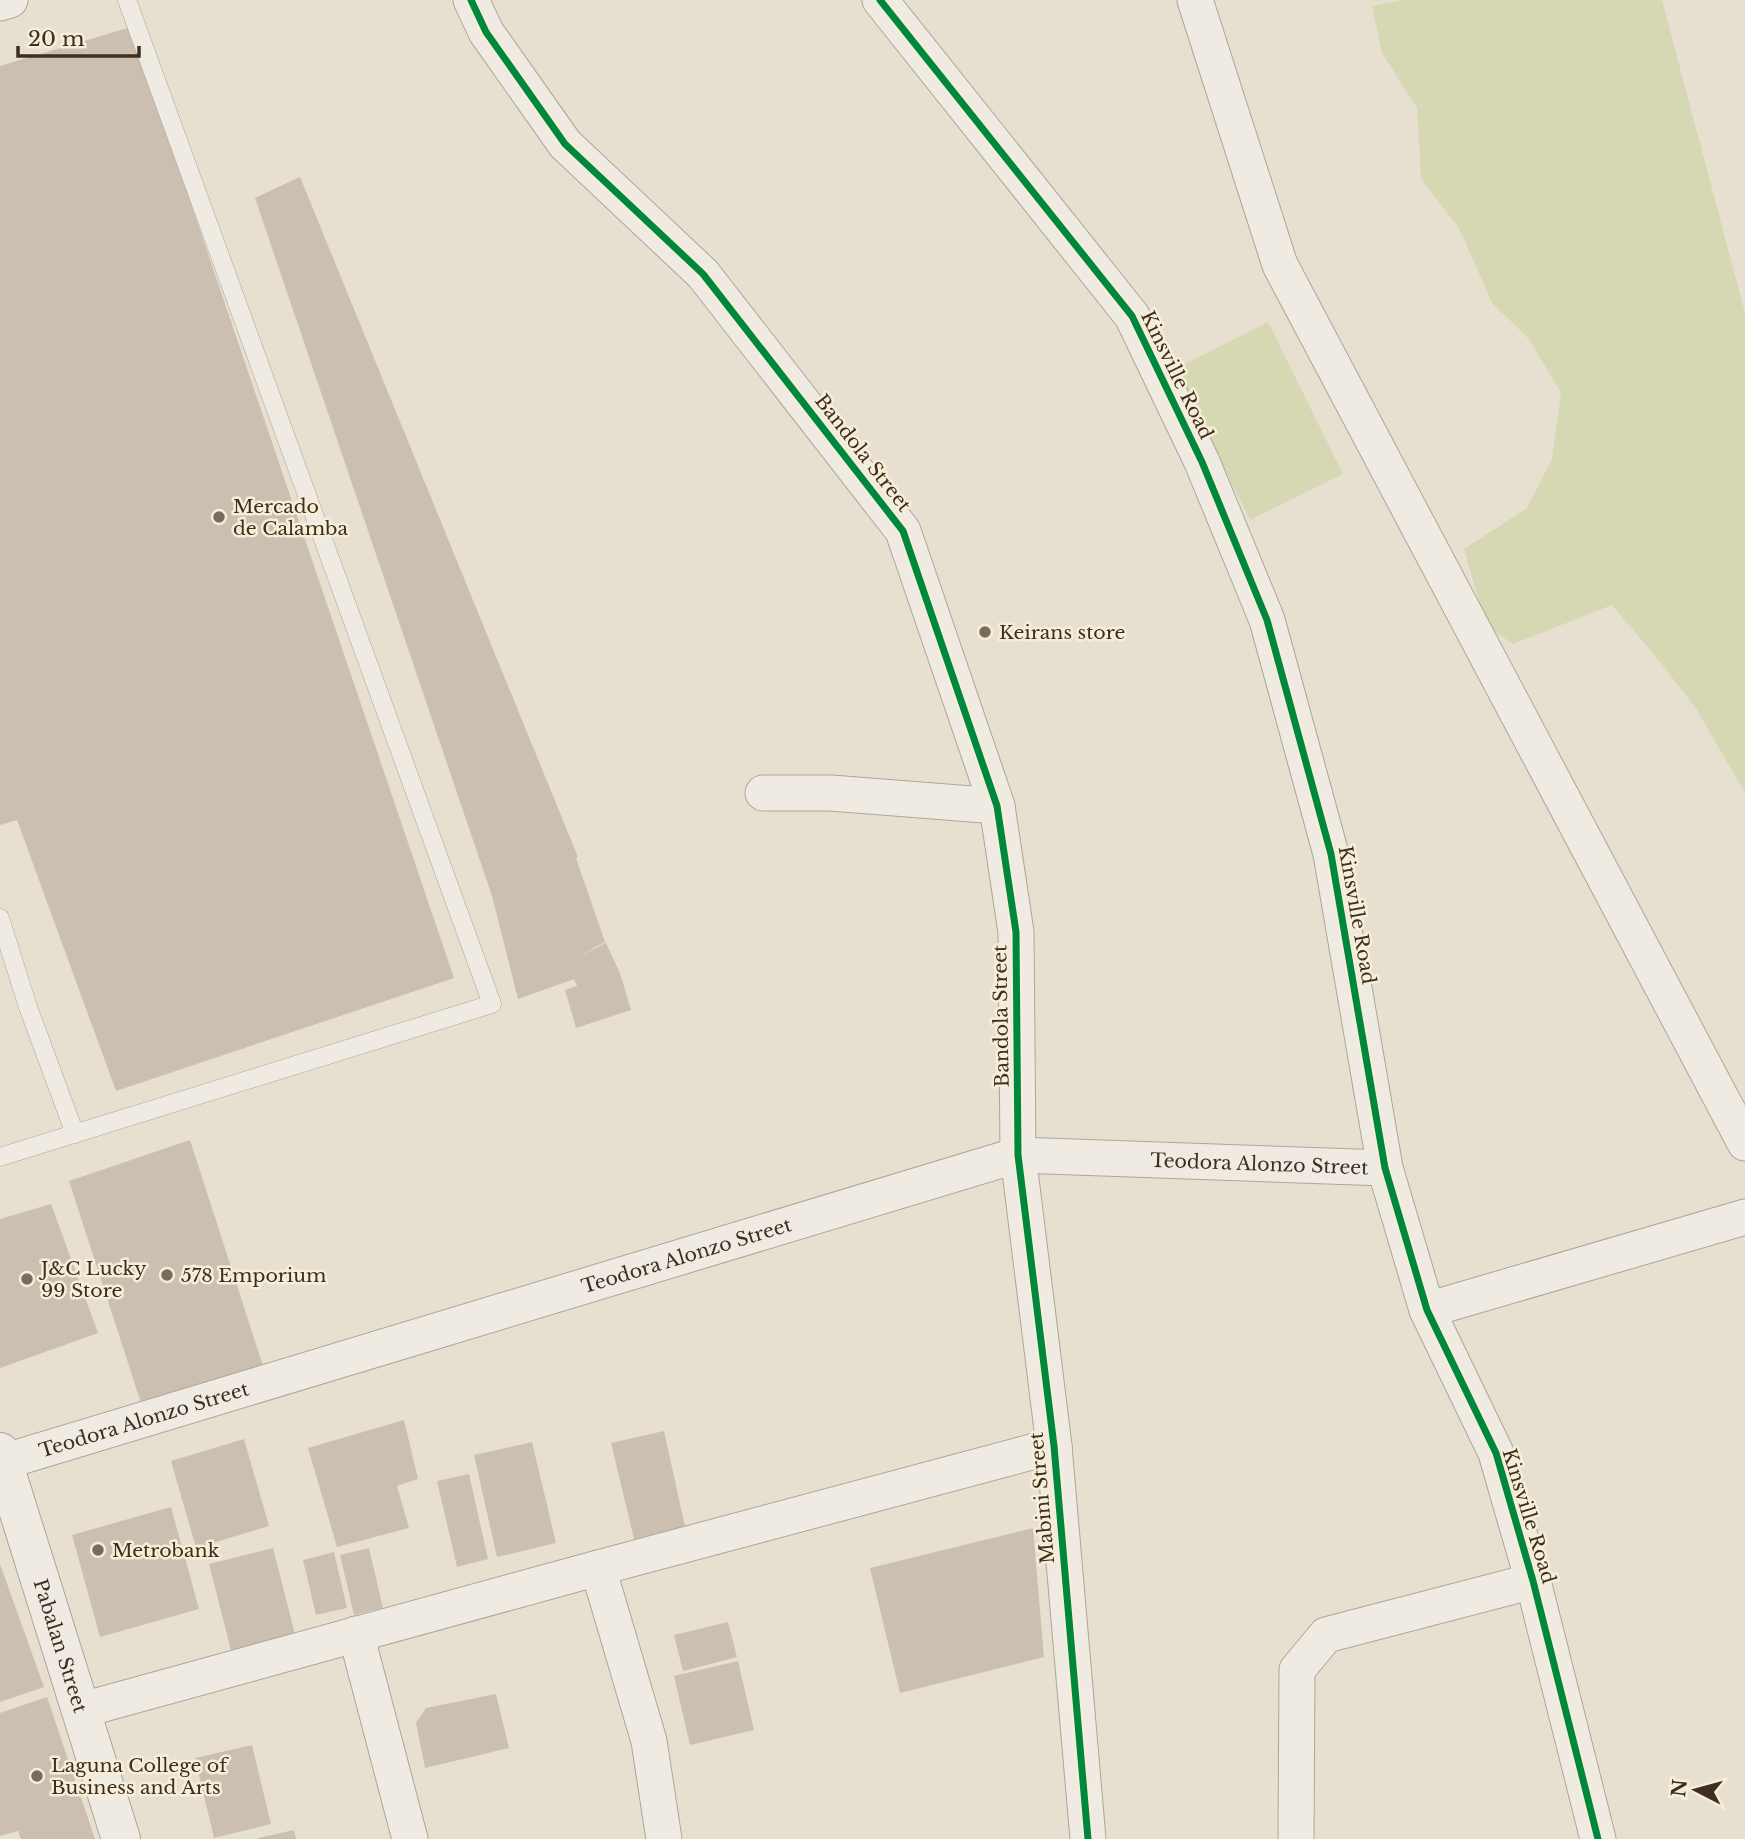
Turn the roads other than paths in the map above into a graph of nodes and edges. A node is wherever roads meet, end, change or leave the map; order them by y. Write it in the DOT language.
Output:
graph roads {
  1 [pos="10,0"];
  2 [pos="127,0"];
  3 [pos="471,0"];
  4 [pos="880,0"];
  5 [pos="1195,0"];
  6 [pos="0,3"];
  7 [pos="763,793"];
  8 [pos="998,806"];
  9 [pos="0,918"];
  10 [pos="75,1134"];
  11 [pos="1745,1143"];
  12 [pos="1018,1155"];
  13 [pos="0,1157"];
  14 [pos="1385,1168"];
  15 [pos="1745,1217"];
  16 [pos="1427,1310"];
  17 [pos="1054,1446"];
  18 [pos="2,1457"];
  19 [pos="598,1568"];
  20 [pos="1533,1581"];
  21 [pos="356,1634"];
  22 [pos="82,1710"];
  23 [pos="121,1839"];
  24 [pos="410,1839"];
  25 [pos="664,1839"];
  26 [pos="1088,1839"];
  27 [pos="1296,1839"];
  28 [pos="1598,1839"];
  1 -- 6 [label="street"];
  2 -- 10 [label="lane"];
  3 -- 8 [label="street, Bandola Street"];
  4 -- 14 [label="street, Kinsville Road"];
  5 -- 11 [label="street"];
  7 -- 8 [label="street"];
  8 -- 12 [label="street, Bandola Street"];
  9 -- 10 [label="lane"];
  10 -- 13 [label="lane"];
  12 -- 14 [label="street, Teodora Alonzo Street"];
  12 -- 17 [label="street, Mabini Street"];
  12 -- 18 [label="street, Teodora Alonzo Street"];
  14 -- 16 [label="street, Kinsville Road"];
  15 -- 16 [label="street"];
  16 -- 20 [label="street, Kinsville Road"];
  17 -- 19 [label="street"];
  17 -- 26 [label="street, Mabini Street"];
  18 -- 22 [label="street, Pabalan Street"];
  19 -- 21 [label="street"];
  19 -- 25 [label="street"];
  20 -- 27 [label="street"];
  20 -- 28 [label="street, Kinsville Road"];
  21 -- 22 [label="street"];
  21 -- 24 [label="street"];
  22 -- 23 [label="street, Pabalan Street"];
}
